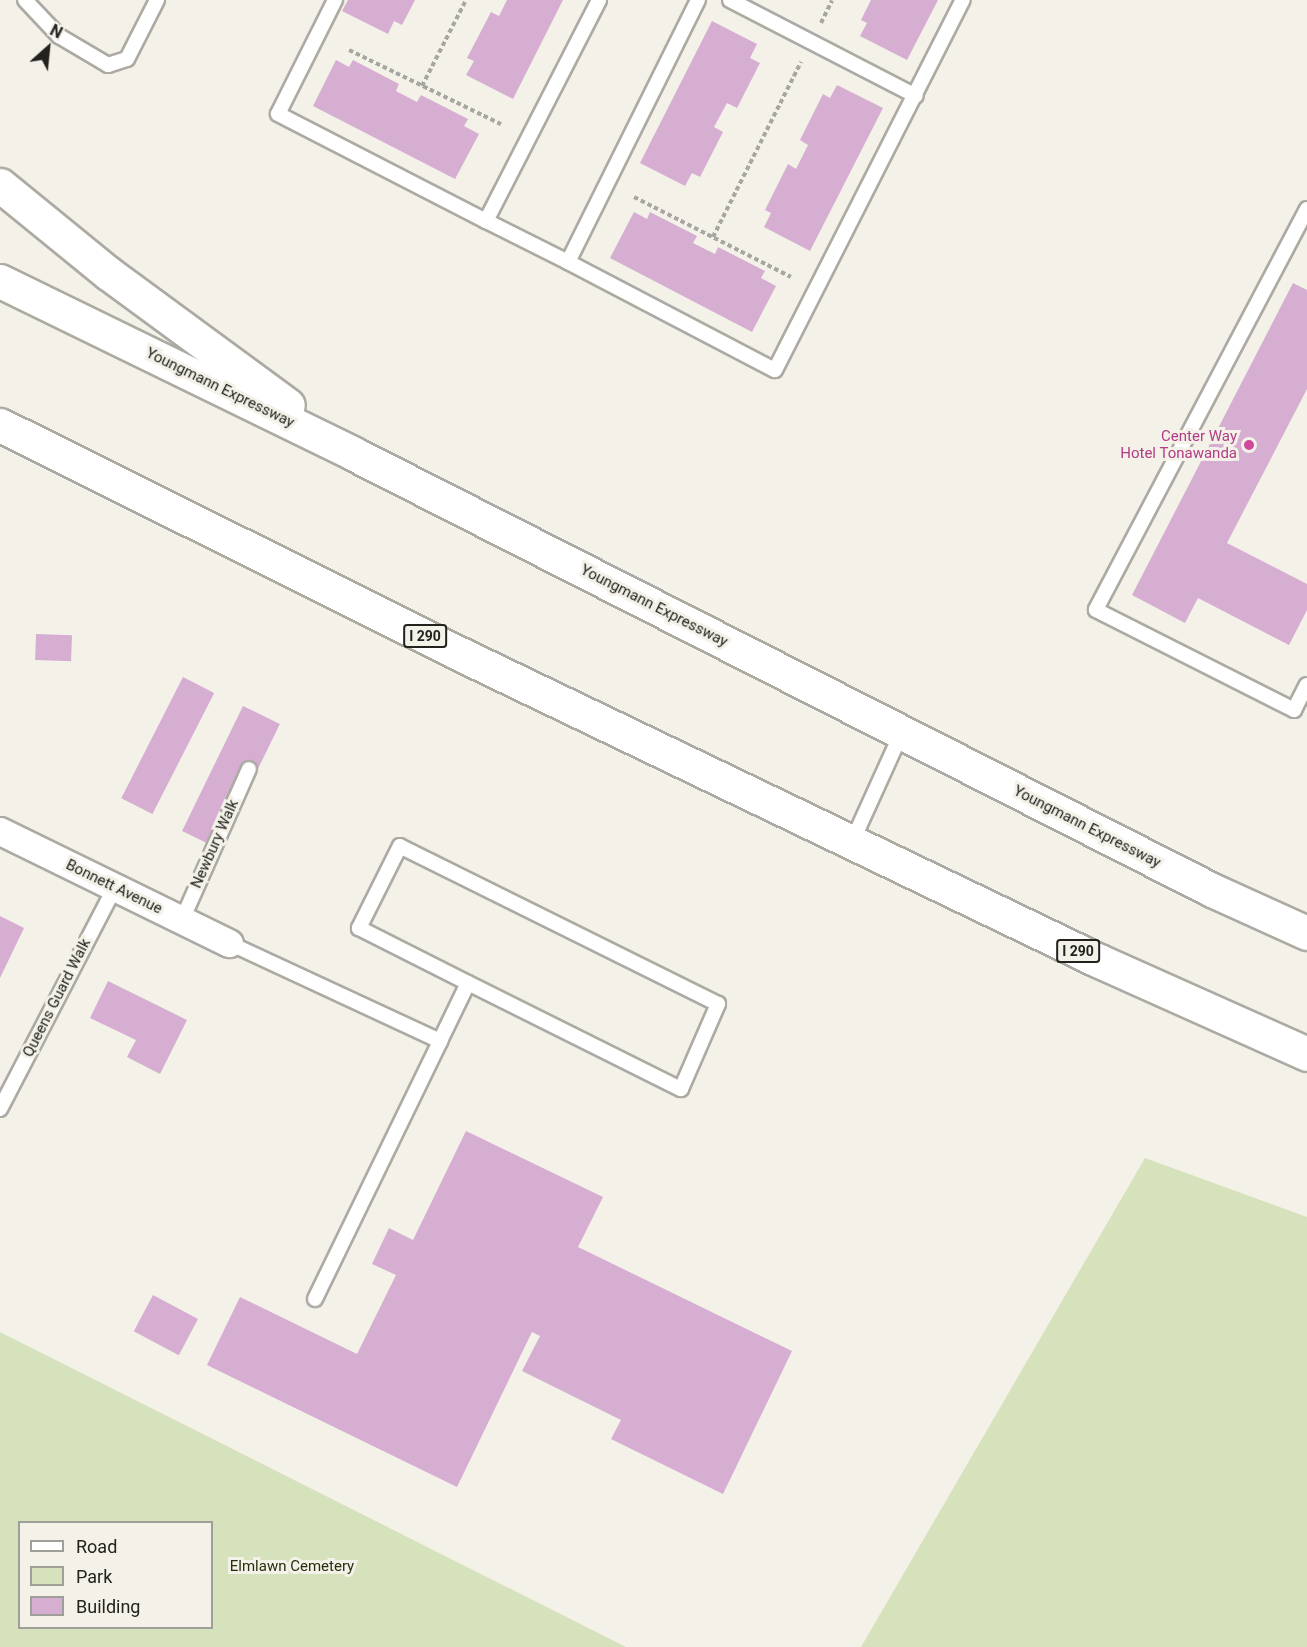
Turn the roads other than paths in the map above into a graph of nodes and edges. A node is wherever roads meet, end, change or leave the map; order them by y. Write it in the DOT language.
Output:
graph roads {
  1 [pos="25,0"];
  2 [pos="157,0"];
  3 [pos="335,0"];
  4 [pos="599,0"];
  5 [pos="698,0"];
  6 [pos="730,0"];
  7 [pos="963,0"];
  8 [pos="916,96"];
  9 [pos="0,185"];
  10 [pos="1307,209"];
  11 [pos="486,221"];
  12 [pos="1303,229"];
  13 [pos="568,262"];
  14 [pos="0,281"];
  15 [pos="0,425"];
  16 [pos="354,454"];
  17 [pos="1307,685"];
  18 [pos="902,732"];
  19 [pos="249,769"];
  20 [pos="0,831"];
  21 [pos="852,842"];
  22 [pos="115,887"];
  23 [pos="182,920"];
  24 [pos="1307,933"];
  25 [pos="228,943"];
  26 [pos="468,983"];
  27 [pos="440,1041"];
  28 [pos="1307,1054"];
  29 [pos="0,1108"];
  30 [pos="315,1299"];
  1 -- 2 [label="lane"];
  3 -- 11 [label="lane"];
  4 -- 11 [label="lane"];
  5 -- 13 [label="lane"];
  6 -- 8 [label="lane"];
  7 -- 8 [label="lane"];
  8 -- 13 [label="lane"];
  9 -- 16 [label="highway"];
  10 -- 12 [label="lane"];
  11 -- 13 [label="lane"];
  12 -- 17 [label="lane"];
  14 -- 16 [label="highway, Youngmann Expressway"];
  15 -- 21 [label="highway, I 290"];
  16 -- 18 [label="highway, Youngmann Expressway"];
  18 -- 21 [label="lane"];
  18 -- 24 [label="highway, Youngmann Expressway"];
  19 -- 23 [label="lane, Newbury Walk"];
  20 -- 22 [label="street, Bonnett Avenue"];
  21 -- 28 [label="highway, I 290"];
  22 -- 23 [label="street, Bonnett Avenue"];
  22 -- 29 [label="lane, Queens Guard Walk"];
  23 -- 25 [label="street, Bonnett Avenue"];
  25 -- 27 [label="lane"];
  26 -- 26 [label="lane"];
  26 -- 27 [label="lane"];
  27 -- 30 [label="lane"];
}
